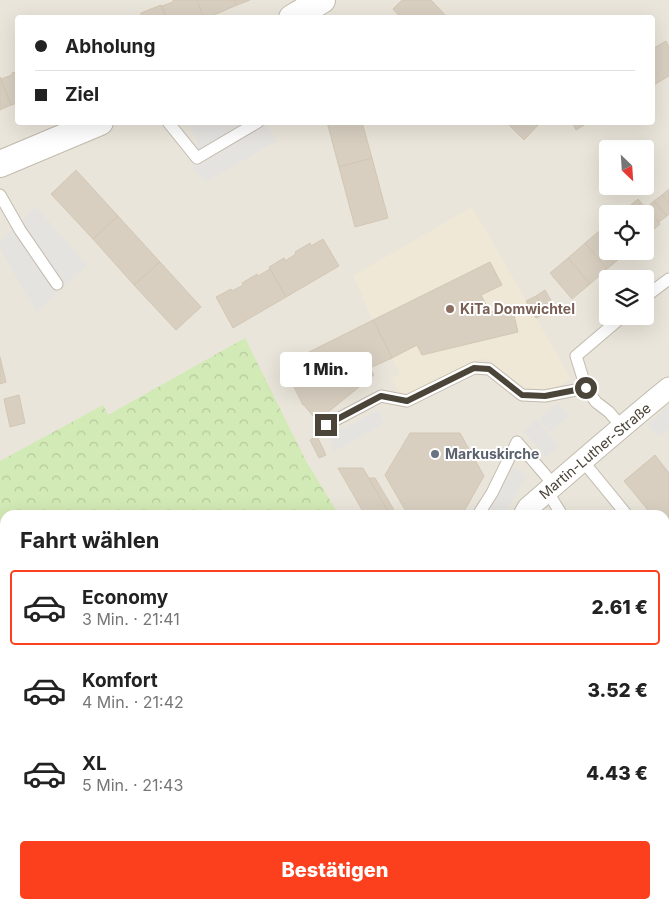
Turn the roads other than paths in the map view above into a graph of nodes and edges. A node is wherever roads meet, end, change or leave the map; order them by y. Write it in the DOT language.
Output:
graph roads {
  1 [pos="93,125"];
  2 [pos="170,125"];
  3 [pos="253,125"];
  4 [pos="0,164"];
  5 [pos="0,195"];
  6 [pos="669,279"];
  7 [pos="57,284"];
  8 [pos="654,290"];
  9 [pos="612,325"];
  10 [pos="586,388"];
  11 [pos="669,388"];
  12 [pos="326,425"];
  13 [pos="622,427"];
  14 [pos="582,460"];
  15 [pos="550,488"];
  16 [pos="481,510"];
  17 [pos="527,510"];
  18 [pos="560,510"];
  19 [pos="623,510"];
  1 -- 4 [label="street"];
  2 -- 3 [label="lane"];
  5 -- 7 [label="lane"];
  6 -- 8 [label="lane"];
  9 -- 10 [label="lane"];
  10 -- 12 [label="lane"];
  10 -- 13 [label="lane"];
  11 -- 13 [label="street, Martin-Luther-Straße"];
  13 -- 14 [label="street, Martin-Luther-Straße"];
  14 -- 15 [label="street, Martin-Luther-Straße"];
  14 -- 19 [label="lane"];
  15 -- 16 [label="lane"];
  15 -- 17 [label="street, Martin-Luther-Straße"];
  15 -- 18 [label="lane"];
}
